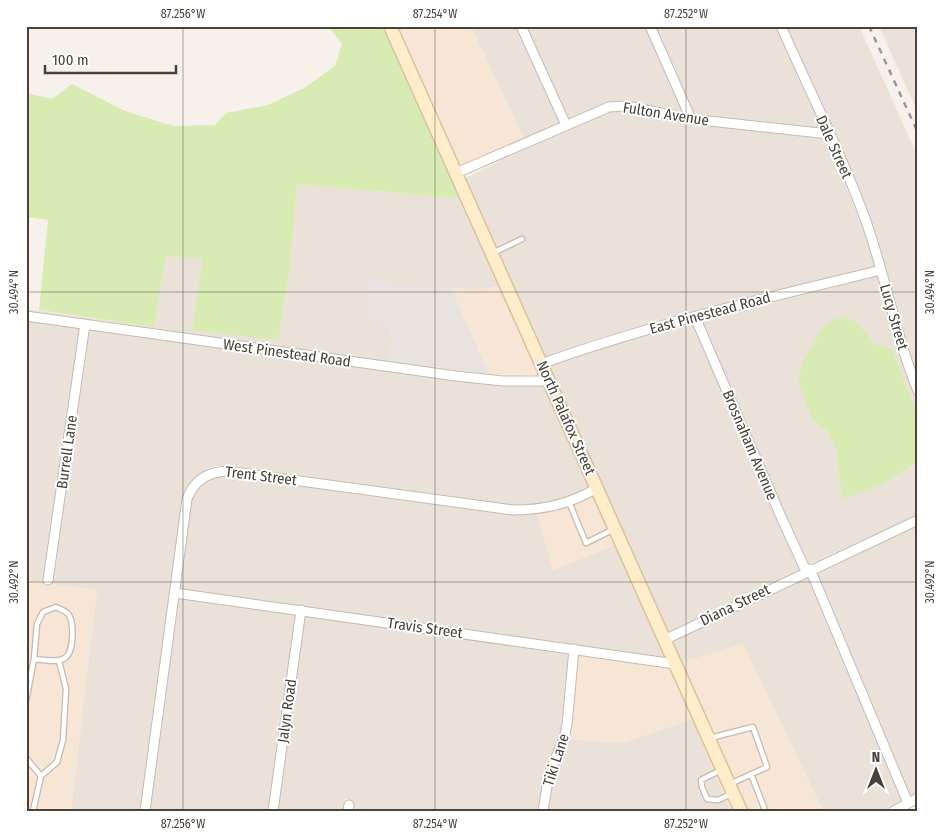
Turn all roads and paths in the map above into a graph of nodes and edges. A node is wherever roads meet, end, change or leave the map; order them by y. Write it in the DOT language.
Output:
graph roads {
  1 [pos="390,26"];
  2 [pos="521,26"];
  3 [pos="650,26"];
  4 [pos="780,26"];
  5 [pos="691,118"];
  6 [pos="566,126"];
  7 [pos="829,134"];
  8 [pos="456,173"];
  9 [pos="522,239"];
  10 [pos="492,254"];
  11 [pos="881,270"];
  12 [pos="26,316"];
  13 [pos="695,317"];
  14 [pos="85,324"];
  15 [pos="541,364"];
  16 [pos="549,380"];
  17 [pos="918,391"];
  18 [pos="597,488"];
  19 [pos="570,502"];
  20 [pos="918,520"];
  21 [pos="615,528"];
  22 [pos="808,570"];
  23 [pos="48,580"];
  24 [pos="175,593"];
  25 [pos="301,610"];
  26 [pos="664,640"];
  27 [pos="574,649"];
  28 [pos="34,659"];
  29 [pos="59,661"];
  30 [pos="675,664"];
  31 [pos="26,701"];
  32 [pos="709,739"];
  33 [pos="26,758"];
  34 [pos="722,769"];
  35 [pos="751,774"];
  36 [pos="41,776"];
  37 [pos="731,789"];
  38 [pos="918,798"];
  39 [pos="908,803"];
  40 [pos="33,811"];
  41 [pos="144,811"];
  42 [pos="272,811"];
  43 [pos="543,811"];
  44 [pos="741,811"];
  45 [pos="763,811"];
  46 [pos="894,811"];
  1 -- 8 [label="main road, North Palafox Street"];
  2 -- 6 [label="street"];
  3 -- 5 [label="street"];
  4 -- 7 [label="street, Dale Street"];
  5 -- 6 [label="street, Fulton Avenue"];
  5 -- 7 [label="street, Fulton Avenue"];
  6 -- 8 [label="street, Fulton Avenue"];
  7 -- 11 [label="street, Dale Street"];
  8 -- 10 [label="main road, North Palafox Street"];
  9 -- 10 [label="lane"];
  10 -- 15 [label="main road, North Palafox Street"];
  11 -- 13 [label="street, East Pinestead Road"];
  11 -- 17 [label="street, Lucy Street"];
  12 -- 14 [label="street, West Pinestead Road"];
  13 -- 15 [label="street, East Pinestead Road"];
  13 -- 22 [label="street, Brosnaham Avenue"];
  14 -- 16 [label="street, West Pinestead Road"];
  14 -- 23 [label="street, Burrell Lane"];
  15 -- 16 [label="main road, North Palafox Street"];
  16 -- 18 [label="main road, North Palafox Street"];
  18 -- 19 [label="street, Trent Street"];
  18 -- 21 [label="main road, North Palafox Street"];
  19 -- 21 [label="lane"];
  19 -- 24 [label="street, Trent Street"];
  20 -- 22 [label="street, Diana Street"];
  21 -- 26 [label="main road, North Palafox Street"];
  22 -- 26 [label="street, Diana Street"];
  22 -- 39 [label="street, Brosnaham Avenue"];
  24 -- 25 [label="street, Travis Street"];
  24 -- 41 [label="street, Trent Street"];
  25 -- 27 [label="street, Travis Street"];
  25 -- 42 [label="street, Jalyn Road"];
  26 -- 30 [label="main road, North Palafox Street"];
  27 -- 30 [label="street, Travis Street"];
  27 -- 43 [label="street, Tiki Lane"];
  28 -- 29 [label="lane"];
  28 -- 29 [label="lane"];
  28 -- 31 [label="lane"];
  29 -- 36 [label="lane"];
  30 -- 32 [label="main road, North Palafox Street"];
  32 -- 34 [label="main road, North Palafox Street"];
  32 -- 35 [label="lane"];
  33 -- 36 [label="lane"];
  34 -- 37 [label="main road, North Palafox Street"];
  34 -- 37 [label="lane"];
  35 -- 37 [label="lane"];
  35 -- 45 [label="lane"];
  36 -- 40 [label="lane"];
  37 -- 44 [label="main road, North Palafox Street"];
  38 -- 39 [label="street"];
  39 -- 46 [label="street"];
}
